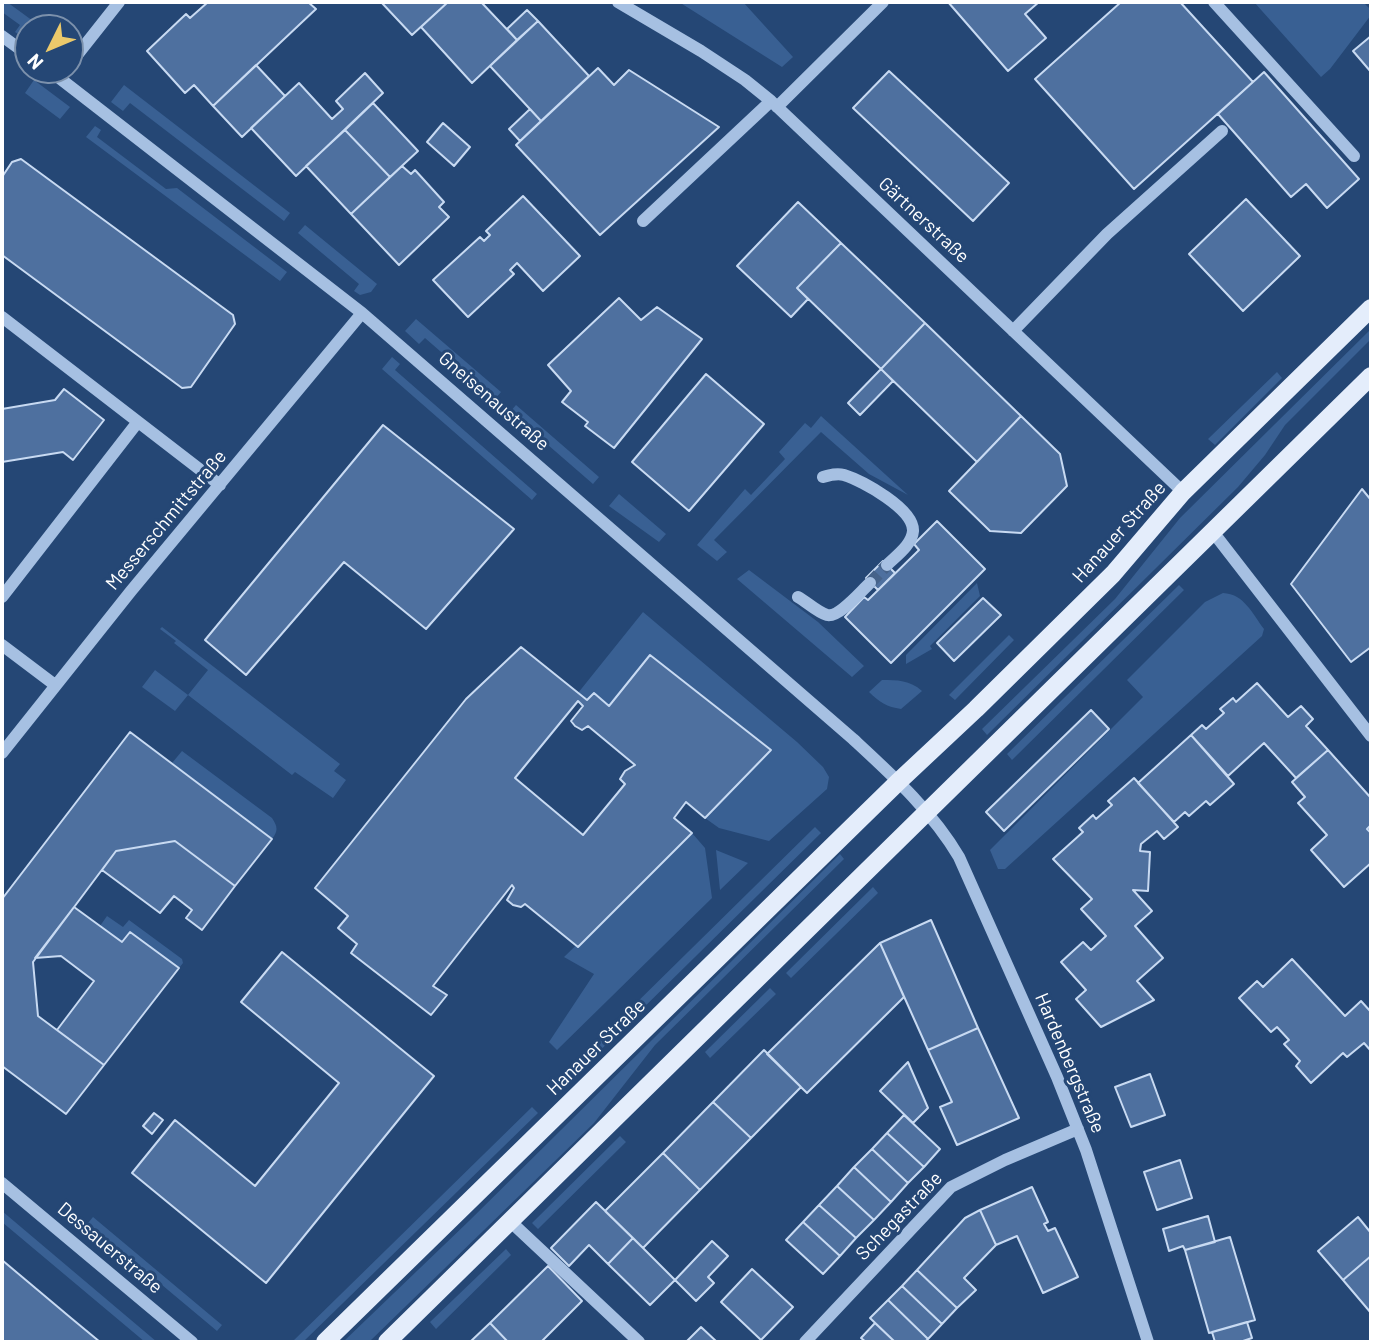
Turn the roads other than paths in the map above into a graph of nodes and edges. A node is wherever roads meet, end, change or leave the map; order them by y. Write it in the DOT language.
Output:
graph roads {
  1 [pos="119,2"];
  2 [pos="618,2"];
  3 [pos="883,2"];
  4 [pos="1214,2"];
  5 [pos="84,46"];
  6 [pos="72,84"];
  7 [pos="774,104"];
  8 [pos="1222,131"];
  9 [pos="1354,156"];
  10 [pos="643,221"];
  11 [pos="1371,308"];
  12 [pos="362,313"];
  13 [pos="2,317"];
  14 [pos="1013,331"];
  15 [pos="1371,377"];
  16 [pos="137,423"];
  17 [pos="822,477"];
  18 [pos="219,485"];
  19 [pos="1183,492"];
  20 [pos="1213,532"];
  21 [pos="887,565"];
  22 [pos="870,583"];
  23 [pos="2,597"];
  24 [pos="798,597"];
  25 [pos="2,645"];
  26 [pos="55,685"];
  27 [pos="1371,736"];
  28 [pos="2,753"];
  29 [pos="898,782"];
  30 [pos="927,813"];
  31 [pos="1078,1129"];
  32 [pos="2,1183"];
  33 [pos="511,1222"];
  34 [pos="192,1342"];
  35 [pos="325,1342"];
  36 [pos="387,1342"];
  37 [pos="639,1342"];
  38 [pos="805,1342"];
  39 [pos="1148,1342"];
  1 -- 5 [label="street"];
  2 -- 7 [label="street, Gärtnerstraße"];
  3 -- 7 [label="street"];
  4 -- 9 [label="street"];
  6 -- 12 [label="street, Gneisenaustraße"];
  7 -- 10 [label="street"];
  7 -- 14 [label="street, Gärtnerstraße"];
  8 -- 14 [label="street"];
  11 -- 19 [label="main road, Hanauer Straße"];
  12 -- 18 [label="street, Messerschmittstraße"];
  12 -- 29 [label="street, Gneisenaustraße"];
  13 -- 16 [label="street"];
  14 -- 19 [label="street, Gärtnerstraße"];
  15 -- 20 [label="main road"];
  16 -- 18 [label="street"];
  16 -- 23 [label="street"];
  17 -- 21 [label="street"];
  18 -- 26 [label="street, Messerschmittstraße"];
  19 -- 29 [label="main road, Hanauer Straße"];
  20 -- 27 [label="street"];
  20 -- 30 [label="main road"];
  22 -- 24 [label="street"];
  25 -- 26 [label="street"];
  26 -- 28 [label="street, Messerschmittstraße"];
  29 -- 30 [label="street"];
  29 -- 35 [label="main road, Hanauer Straße"];
  30 -- 31 [label="street, Hardenbergstraße"];
  30 -- 33 [label="main road"];
  31 -- 38 [label="street, Schegastraße"];
  31 -- 39 [label="street, Hardenbergstraße"];
  32 -- 34 [label="street, Dessauerstraße"];
  33 -- 36 [label="main road"];
  33 -- 37 [label="street"];
}
